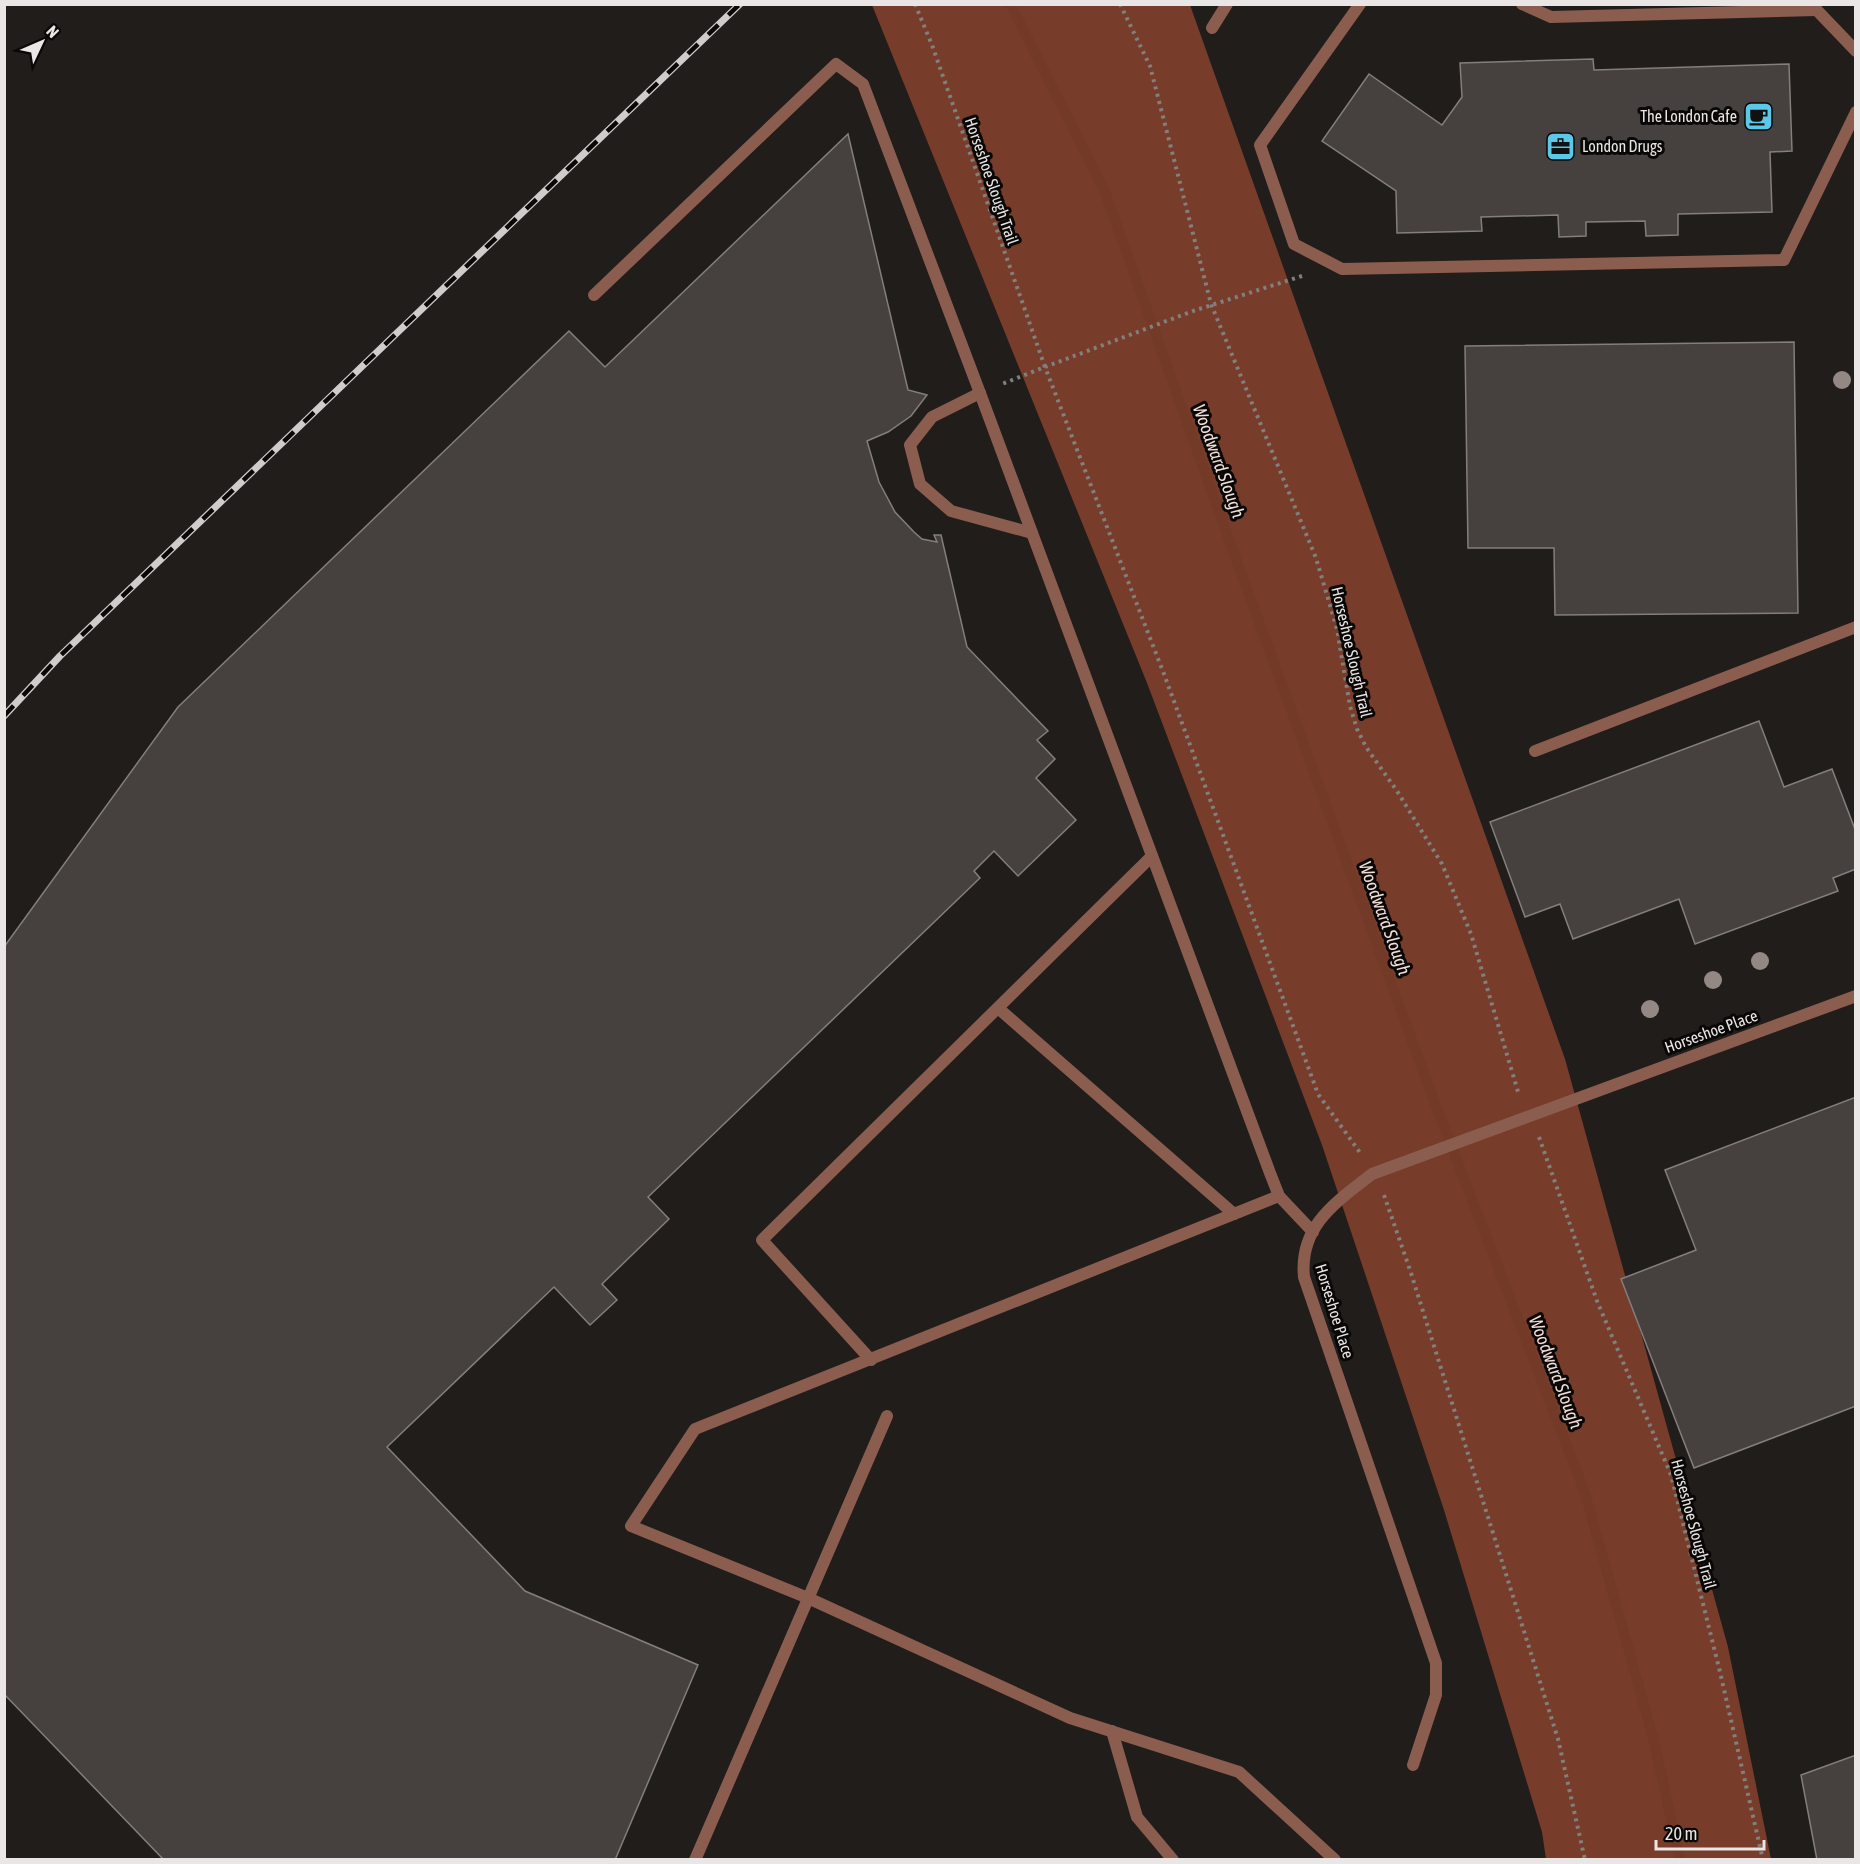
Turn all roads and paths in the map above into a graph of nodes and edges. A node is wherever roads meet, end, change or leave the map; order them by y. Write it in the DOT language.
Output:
graph roads {
  1 [pos="915,4"];
  2 [pos="1120,4"];
  3 [pos="1227,4"];
  4 [pos="1359,4"];
  5 [pos="1522,4"];
  6 [pos="1814,7"];
  7 [pos="1680,9"];
  8 [pos="1212,28"];
  9 [pos="1856,51"];
  10 [pos="1856,112"];
  11 [pos="1334,264"];
  12 [pos="594,295"];
  13 [pos="1211,304"];
  14 [pos="1045,367"];
  15 [pos="980,393"];
  16 [pos="1032,533"];
  17 [pos="1856,627"];
  18 [pos="1535,751"];
  19 [pos="1152,856"];
  20 [pos="1856,996"];
  21 [pos="998,1008"];
  22 [pos="1521,1098"];
  23 [pos="1539,1139"];
  24 [pos="1358,1148"];
  25 [pos="1383,1194"];
  26 [pos="1279,1196"];
  27 [pos="1234,1214"];
  28 [pos="1313,1232"];
  29 [pos="871,1360"];
  30 [pos="887,1416"];
  31 [pos="808,1598"];
  32 [pos="1112,1731"];
  33 [pos="1413,1765"];
  34 [pos="695,1860"];
  35 [pos="1173,1860"];
  36 [pos="1335,1860"];
  37 [pos="1585,1860"];
  38 [pos="1762,1860"];
  1 -- 14 [label="path, Horseshoe Slough Trail"];
  2 -- 13 [label="path, Horseshoe Slough Trail"];
  3 -- 8 [label="street"];
  4 -- 11 [label="street"];
  5 -- 7 [label="street"];
  6 -- 7 [label="street"];
  6 -- 9 [label="street"];
  10 -- 11 [label="street"];
  11 -- 13 [label="path"];
  12 -- 15 [label="street"];
  13 -- 14 [label="path"];
  13 -- 22 [label="path, Horseshoe Slough Trail"];
  14 -- 15 [label="path"];
  14 -- 24 [label="path, Horseshoe Slough Trail"];
  15 -- 16 [label="street"];
  15 -- 16 [label="street"];
  16 -- 19 [label="street"];
  17 -- 18 [label="street"];
  19 -- 21 [label="street"];
  19 -- 26 [label="street"];
  20 -- 28 [label="street, Horseshoe Place"];
  21 -- 27 [label="street"];
  21 -- 29 [label="street"];
  23 -- 38 [label="path, Horseshoe Slough Trail"];
  25 -- 37 [label="path"];
  26 -- 27 [label="street"];
  26 -- 28 [label="street"];
  27 -- 29 [label="street"];
  28 -- 33 [label="street, Horseshoe Place"];
  29 -- 31 [label="street"];
  30 -- 31 [label="street"];
  31 -- 32 [label="street"];
  31 -- 34 [label="street"];
  32 -- 35 [label="street"];
  32 -- 36 [label="street"];
}
